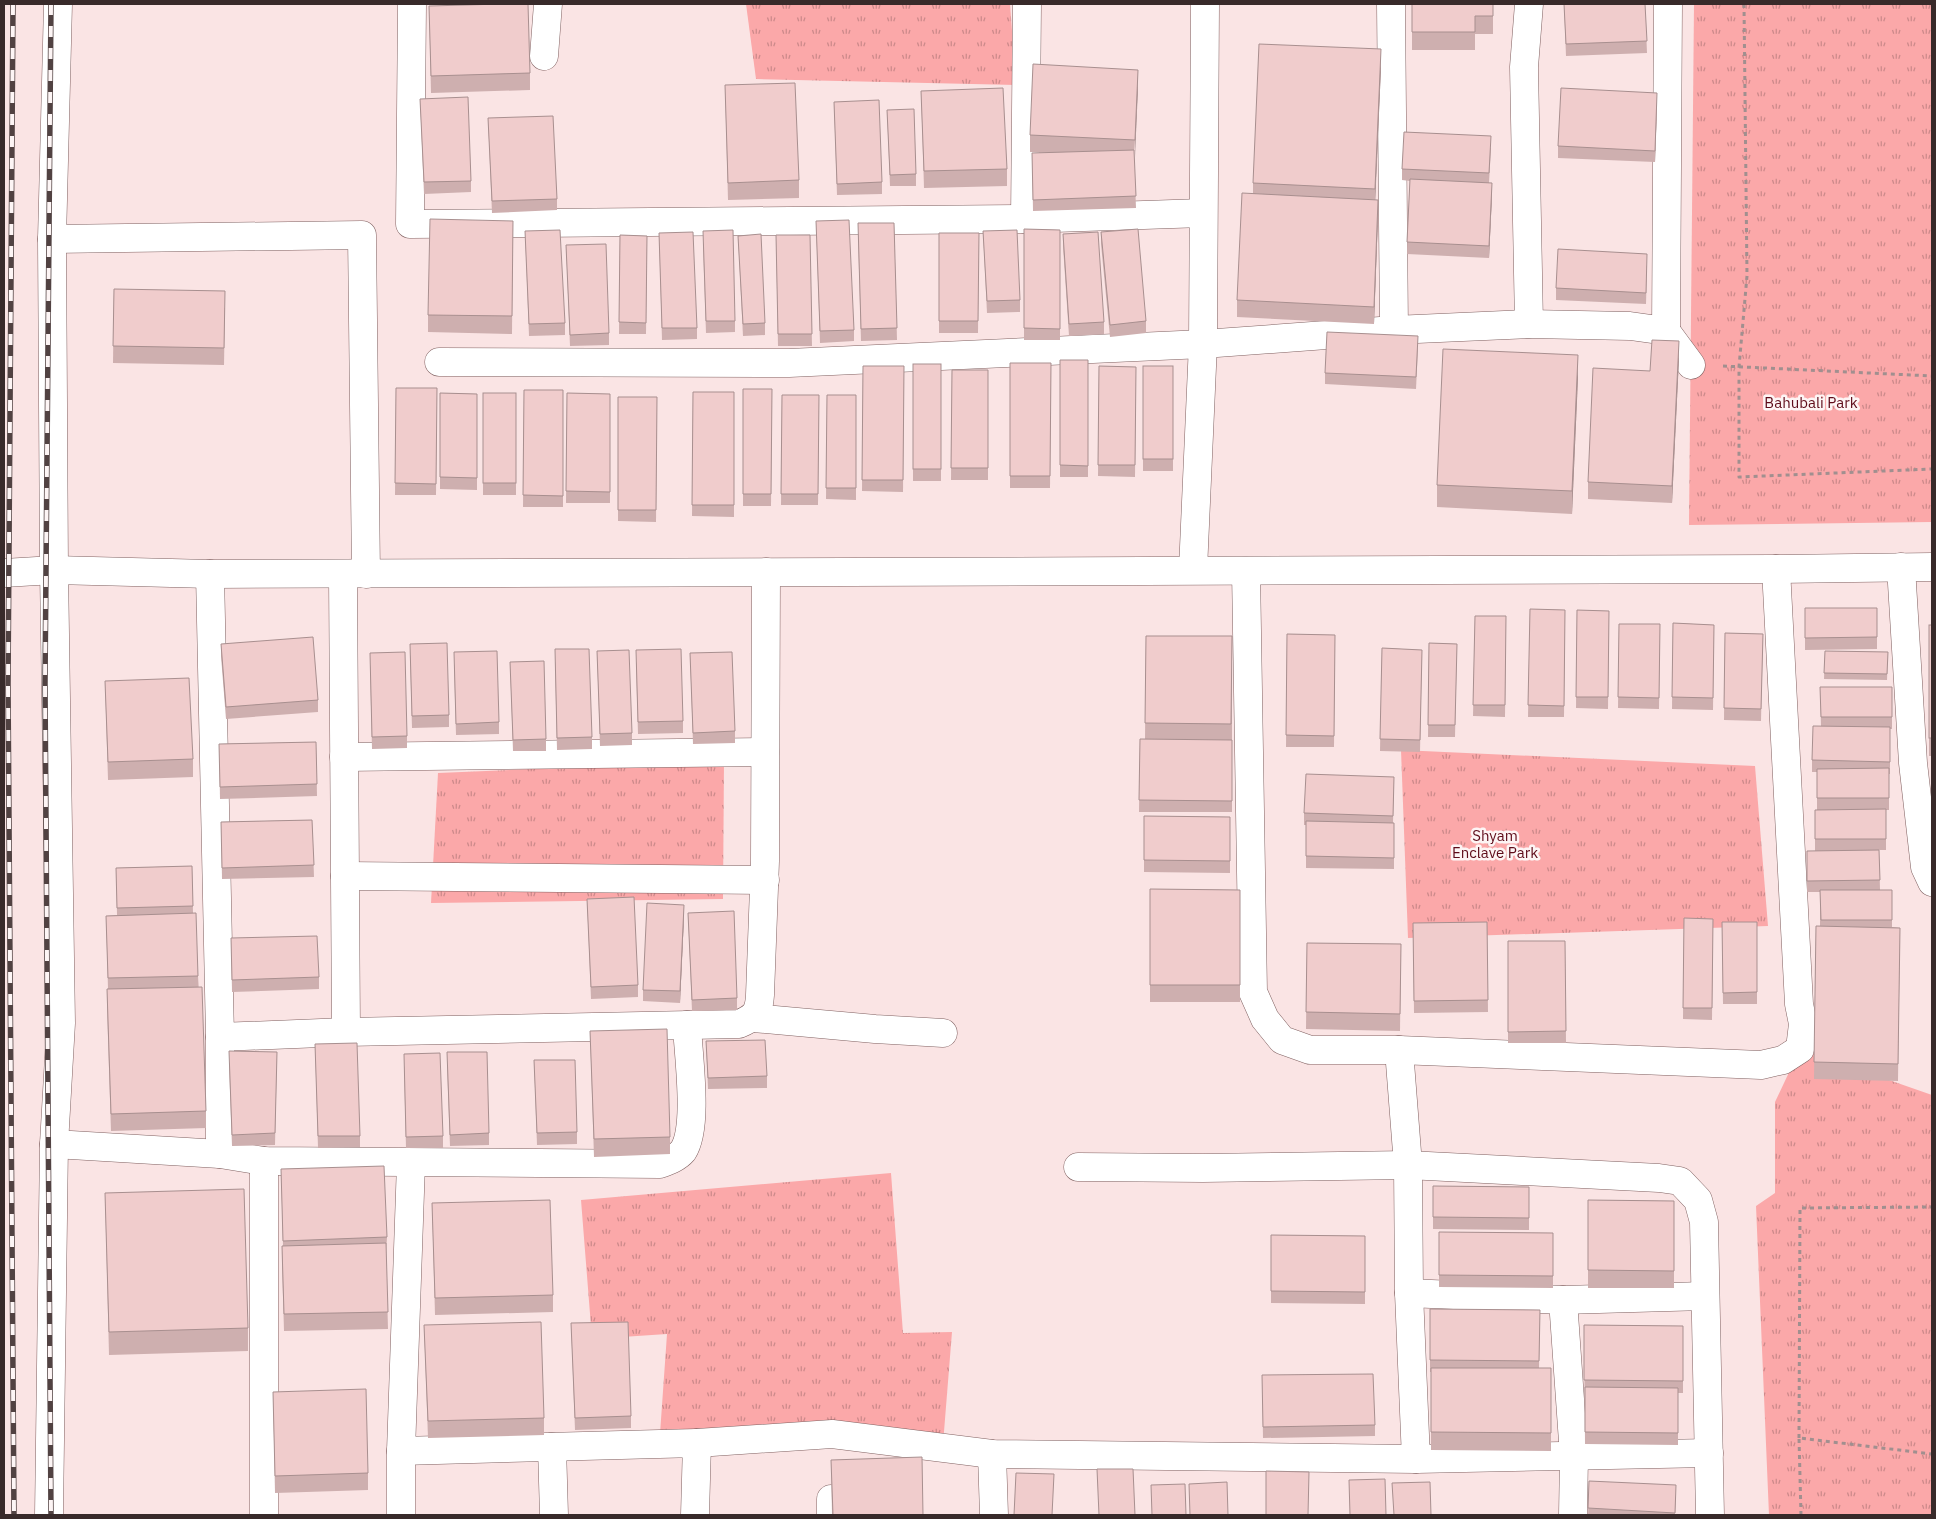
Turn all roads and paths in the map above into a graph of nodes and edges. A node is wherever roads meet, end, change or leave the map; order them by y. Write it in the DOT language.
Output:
graph roads {
  1 [pos="58,4"];
  2 [pos="412,4"];
  3 [pos="548,4"];
  4 [pos="1027,4"];
  5 [pos="1205,4"];
  6 [pos="1391,4"];
  7 [pos="1529,4"];
  8 [pos="1668,4"];
  9 [pos="1744,4"];
  10 [pos="544,56"];
  11 [pos="1203,213"];
  12 [pos="1025,219"];
  13 [pos="52,239"];
  14 [pos="1529,324"];
  15 [pos="1394,330"];
  16 [pos="1666,331"];
  17 [pos="1203,344"];
  18 [pos="439,362"];
  19 [pos="1691,365"];
  20 [pos="1740,367"];
  21 [pos="1932,376"];
  22 [pos="1932,469"];
  23 [pos="1901,567"];
  24 [pos="1932,567"];
  25 [pos="1776,569"];
  26 [pos="54,570"];
  27 [pos="1193,570"];
  28 [pos="1246,571"];
  29 [pos="4,572"];
  30 [pos="766,572"];
  31 [pos="210,574"];
  32 [pos="354,574"];
  33 [pos="765,752"];
  34 [pos="344,757"];
  35 [pos="1922,763"];
  36 [pos="345,876"];
  37 [pos="765,880"];
  38 [pos="1932,882"];
  39 [pos="753,1018"];
  40 [pos="687,1025"];
  41 [pos="346,1032"];
  42 [pos="943,1033"];
  43 [pos="220,1036"];
  44 [pos="1399,1050"];
  45 [pos="54,1144"];
  46 [pos="220,1154"];
  47 [pos="264,1161"];
  48 [pos="411,1163"];
  49 [pos="1408,1165"];
  50 [pos="1078,1167"];
  51 [pos="1932,1208"];
  52 [pos="1409,1293"];
  53 [pos="1705,1296"];
  54 [pos="1563,1300"];
  55 [pos="1799,1438"];
  56 [pos="697,1442"];
  57 [pos="552,1447"];
  58 [pos="401,1451"];
  59 [pos="1709,1453"];
  60 [pos="992,1454"];
  61 [pos="1932,1454"];
  62 [pos="1574,1456"];
  63 [pos="1416,1459"];
  64 [pos="49,1515"];
  65 [pos="264,1515"];
  66 [pos="401,1515"];
  67 [pos="554,1515"];
  68 [pos="696,1515"];
  69 [pos="994,1515"];
  70 [pos="1573,1515"];
  71 [pos="1710,1515"];
  72 [pos="1800,1515"];
  1 -- 13 [label="street"];
  2 -- 12 [label="street"];
  3 -- 10 [label="street"];
  4 -- 12 [label="street"];
  5 -- 11 [label="street"];
  6 -- 15 [label="street"];
  7 -- 14 [label="street"];
  8 -- 16 [label="street"];
  9 -- 20 [label="path"];
  11 -- 12 [label="street"];
  11 -- 17 [label="street"];
  13 -- 26 [label="street"];
  13 -- 32 [label="street"];
  14 -- 15 [label="street"];
  14 -- 16 [label="street"];
  15 -- 17 [label="street"];
  16 -- 19 [label="street"];
  17 -- 18 [label="street"];
  17 -- 27 [label="street"];
  19 -- 20 [label="path"];
  20 -- 21 [label="path"];
  20 -- 22 [label="path"];
  23 -- 24 [label="street"];
  23 -- 25 [label="street"];
  23 -- 35 [label="street"];
  25 -- 28 [label="street"];
  25 -- 44 [label="street"];
  26 -- 29 [label="street"];
  26 -- 31 [label="street"];
  26 -- 45 [label="street"];
  27 -- 28 [label="street"];
  27 -- 30 [label="street"];
  28 -- 44 [label="street"];
  30 -- 32 [label="street"];
  30 -- 33 [label="street"];
  31 -- 32 [label="street"];
  31 -- 43 [label="street"];
  32 -- 34 [label="street"];
  33 -- 34 [label="street"];
  33 -- 37 [label="street"];
  34 -- 36 [label="street"];
  35 -- 38 [label="street"];
  36 -- 37 [label="street"];
  36 -- 41 [label="street"];
  37 -- 39 [label="street"];
  39 -- 40 [label="street"];
  39 -- 42 [label="street"];
  40 -- 41 [label="street"];
  40 -- 48 [label="street"];
  41 -- 43 [label="street"];
  43 -- 46 [label="street"];
  44 -- 49 [label="street"];
  45 -- 46 [label="street"];
  45 -- 64 [label="street"];
  46 -- 47 [label="street"];
  47 -- 48 [label="street"];
  47 -- 65 [label="street"];
  48 -- 58 [label="street"];
  49 -- 50 [label="street"];
  49 -- 52 [label="street"];
  49 -- 53 [label="street"];
  51 -- 55 [label="path"];
  52 -- 54 [label="street"];
  52 -- 63 [label="street"];
  53 -- 54 [label="street"];
  53 -- 59 [label="street"];
  54 -- 62 [label="street"];
  55 -- 61 [label="path"];
  55 -- 72 [label="path"];
  56 -- 57 [label="street"];
  56 -- 60 [label="street"];
  56 -- 68 [label="street"];
  57 -- 58 [label="street"];
  57 -- 67 [label="street"];
  58 -- 66 [label="street"];
  59 -- 62 [label="street"];
  59 -- 71 [label="street"];
  60 -- 63 [label="street"];
  60 -- 69 [label="street"];
  62 -- 63 [label="street"];
  62 -- 70 [label="street"];
}
